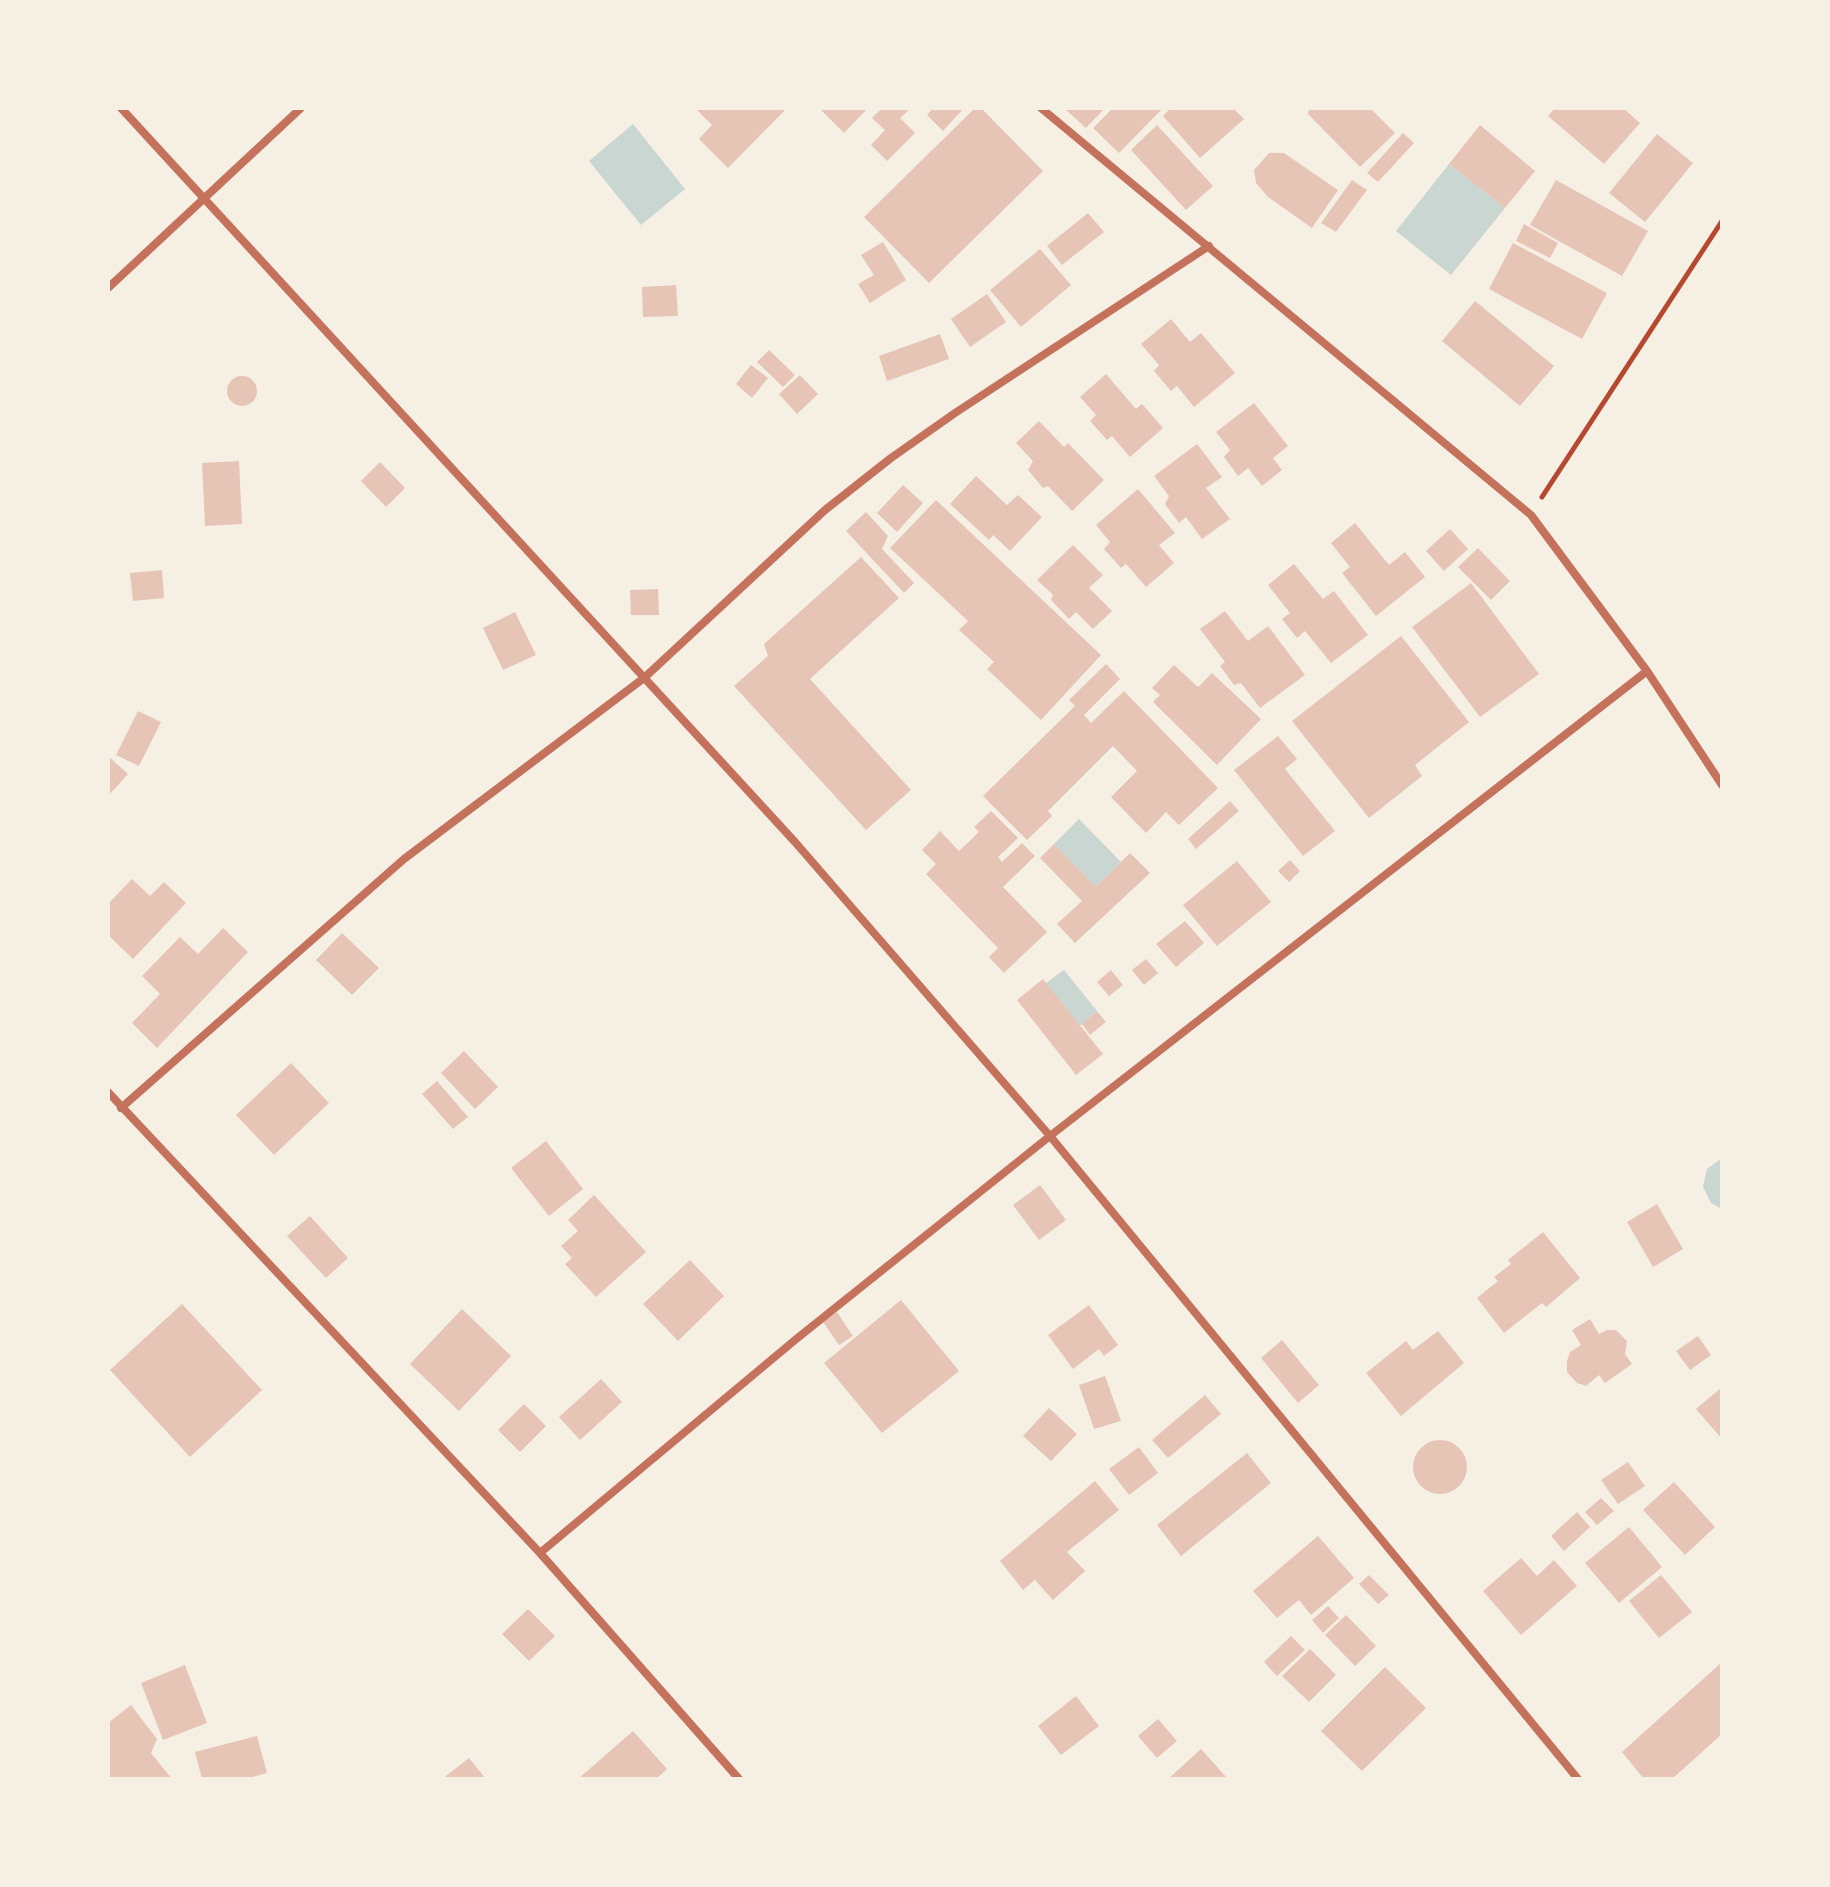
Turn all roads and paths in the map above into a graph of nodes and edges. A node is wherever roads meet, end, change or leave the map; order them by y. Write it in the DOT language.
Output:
graph roads {
  1 [pos="121,108"];
  2 [pos="301,108"];
  3 [pos="1041,108"];
  4 [pos="203,197"];
  5 [pos="1722,221"];
  6 [pos="1209,246"];
  7 [pos="108,288"];
  8 [pos="1531,515"];
  9 [pos="1647,671"];
  10 [pos="644,678"];
  11 [pos="1722,785"];
  12 [pos="108,1092"];
  13 [pos="121,1108"];
  14 [pos="1050,1136"];
  15 [pos="540,1553"];
  16 [pos="739,1779"];
  17 [pos="1578,1779"];
  1 -- 4 [label="street"];
  2 -- 4 [label="street"];
  3 -- 6 [label="street"];
  4 -- 7 [label="street"];
  4 -- 10 [label="street"];
  5 -- 8 [label="path"];
  6 -- 8 [label="street"];
  6 -- 10 [label="street"];
  8 -- 9 [label="street"];
  9 -- 11 [label="street"];
  9 -- 14 [label="street"];
  10 -- 13 [label="street"];
  10 -- 14 [label="street"];
  12 -- 13 [label="street"];
  13 -- 15 [label="street"];
  14 -- 15 [label="street"];
  14 -- 17 [label="street"];
  15 -- 16 [label="street"];
}
